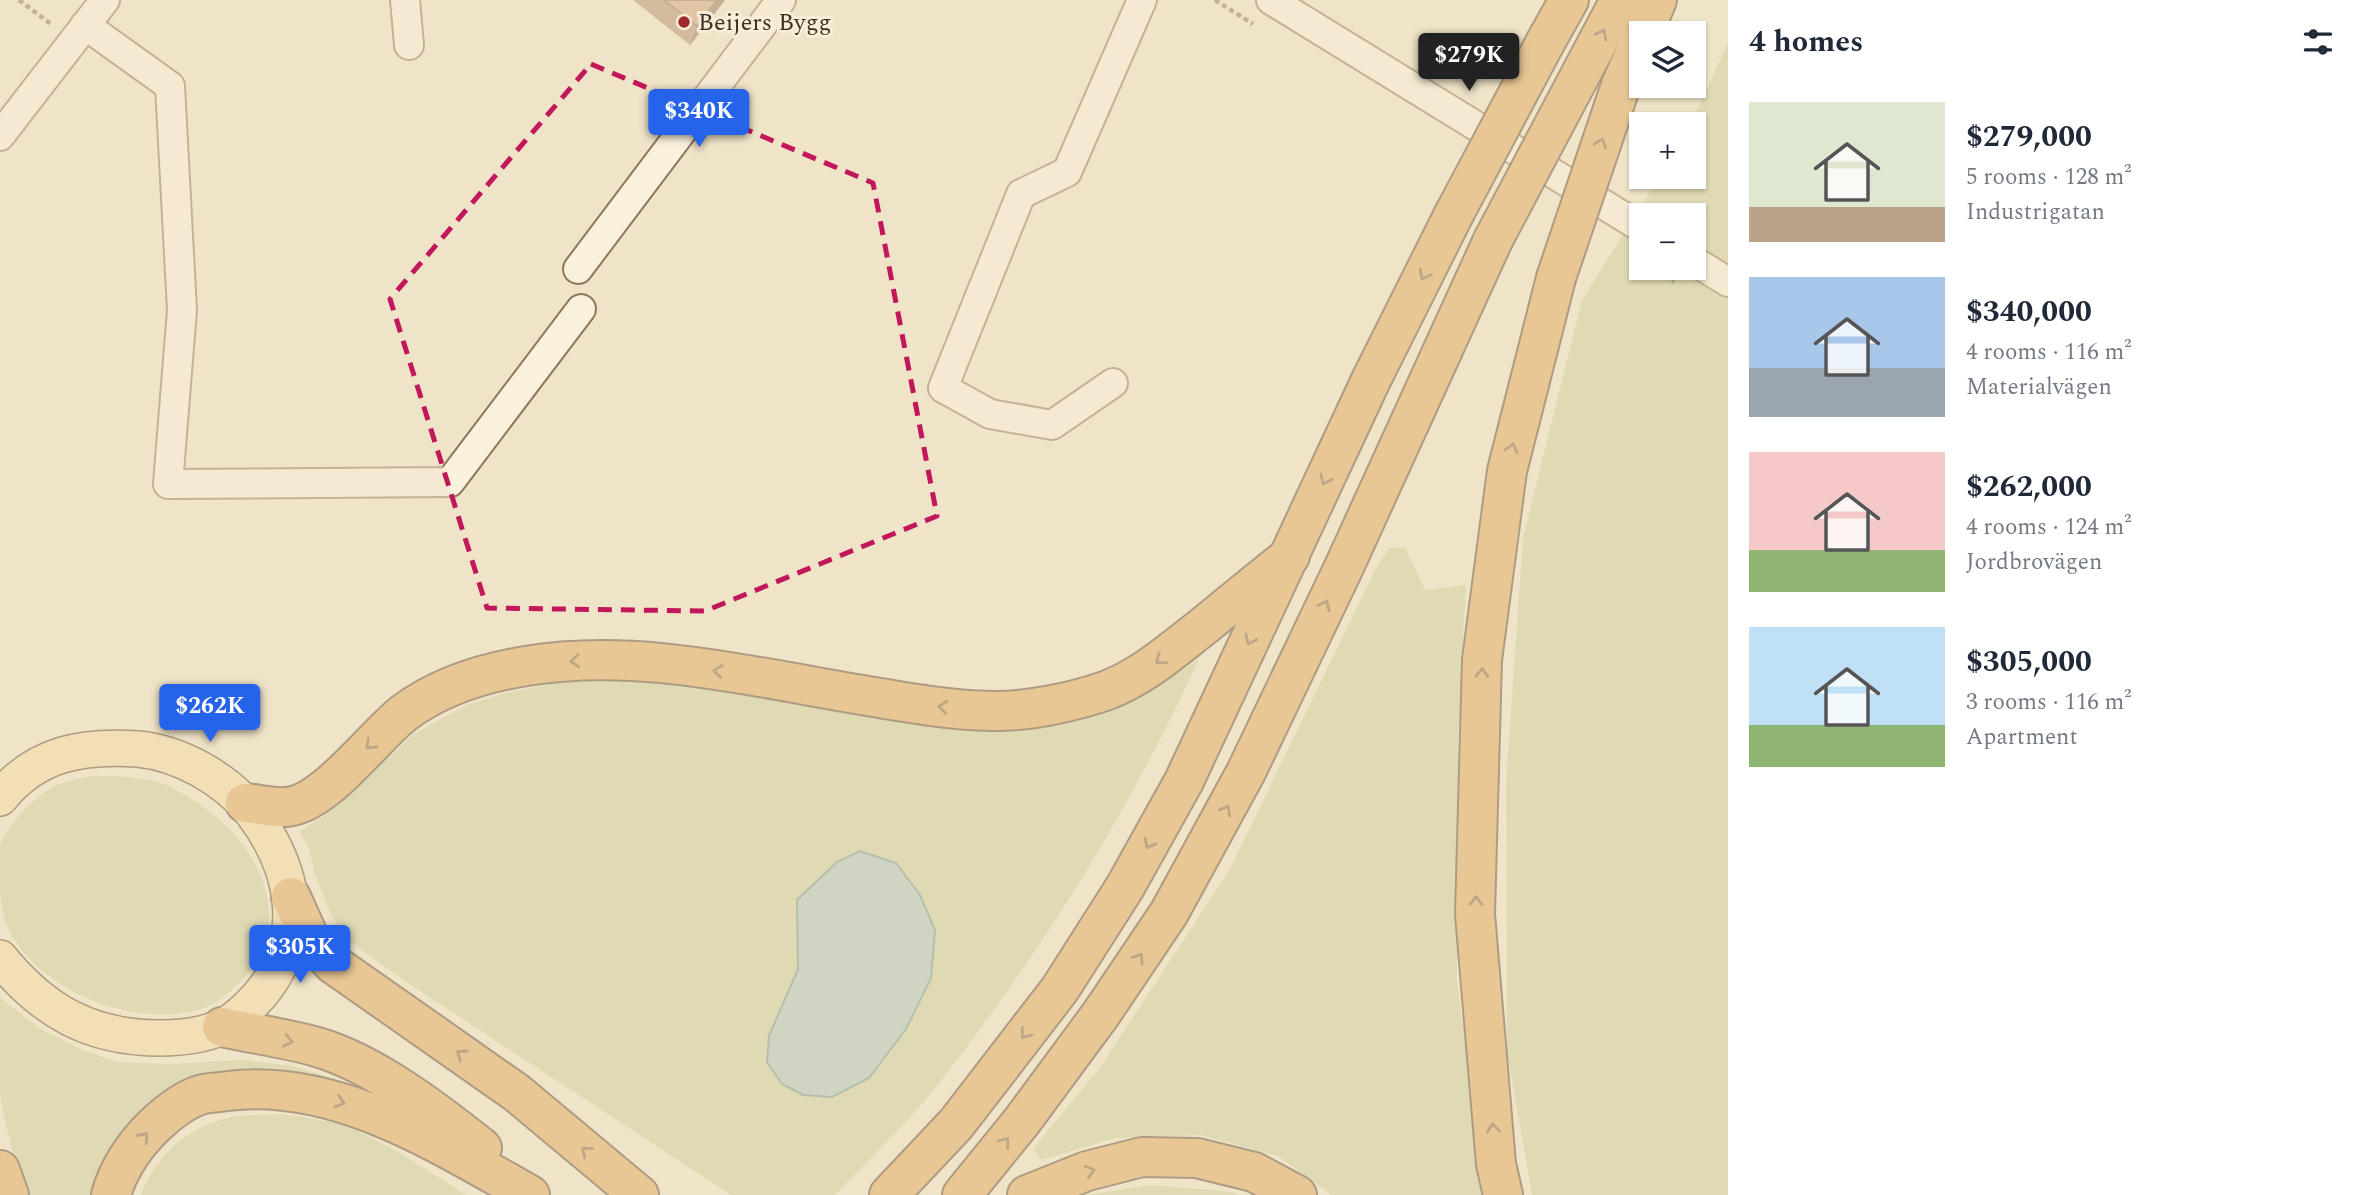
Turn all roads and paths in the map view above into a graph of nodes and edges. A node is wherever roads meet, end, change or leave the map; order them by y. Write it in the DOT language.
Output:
graph roads {
  1 [pos="19,0"];
  2 [pos="105,0"];
  3 [pos="405,0"];
  4 [pos="781,0"];
  5 [pos="1142,0"];
  6 [pos="1271,0"];
  7 [pos="1569,0"];
  8 [pos="1620,0"];
  9 [pos="1657,0"];
  10 [pos="1648,21"];
  11 [pos="85,25"];
  12 [pos="55,27"];
  13 [pos="410,45"];
  14 [pos="1629,66"];
  15 [pos="0,136"];
  16 [pos="1629,220"];
  17 [pos="1706,268"];
  18 [pos="578,269"];
  19 [pos="1728,282"];
  20 [pos="581,309"];
  21 [pos="1112,383"];
  22 [pos="1290,556"];
  23 [pos="37,764"];
  24 [pos="0,766"];
  25 [pos="0,798"];
  26 [pos="245,803"];
  27 [pos="291,897"];
  28 [pos="0,958"];
  29 [pos="222,1027"];
  30 [pos="0,1170"];
  31 [pos="9,1195"];
  32 [pos="111,1195"];
  33 [pos="530,1195"];
  34 [pos="541,1195"];
  35 [pos="639,1195"];
  36 [pos="889,1195"];
  37 [pos="962,1195"];
  38 [pos="1027,1195"];
  39 [pos="1297,1195"];
  40 [pos="1503,1195"];
  1 -- 12 [label="path"];
  2 -- 11 [label="street"];
  3 -- 13 [label="street"];
  4 -- 18 [label="street"];
  5 -- 21 [label="street"];
  6 -- 16 [label="street"];
  7 -- 22 [label="highway, one-way, bridge"];
  37 -- 8 [label="highway, one-way, bridge"];
  9 -- 10 [label="highway"];
  11 -- 15 [label="street"];
  11 -- 20 [label="street"];
  40 -- 14 [label="highway, one-way, bridge"];
  17 -- 19 [label="street"];
  22 -- 26 [label="highway, one-way"];
  22 -- 36 [label="highway, one-way"];
  23 -- 24 [label="main road"];
  23 -- 25 [label="main road"];
  23 -- 26 [label="main road"];
  26 -- 27 [label="main road"];
  27 -- 29 [label="main road"];
  35 -- 27 [label="highway, one-way"];
  28 -- 29 [label="main road"];
  29 -- 34 [label="highway, one-way"];
  30 -- 31 [label="highway"];
  32 -- 33 [label="highway, one-way"];
  38 -- 39 [label="highway, one-way"];
}
